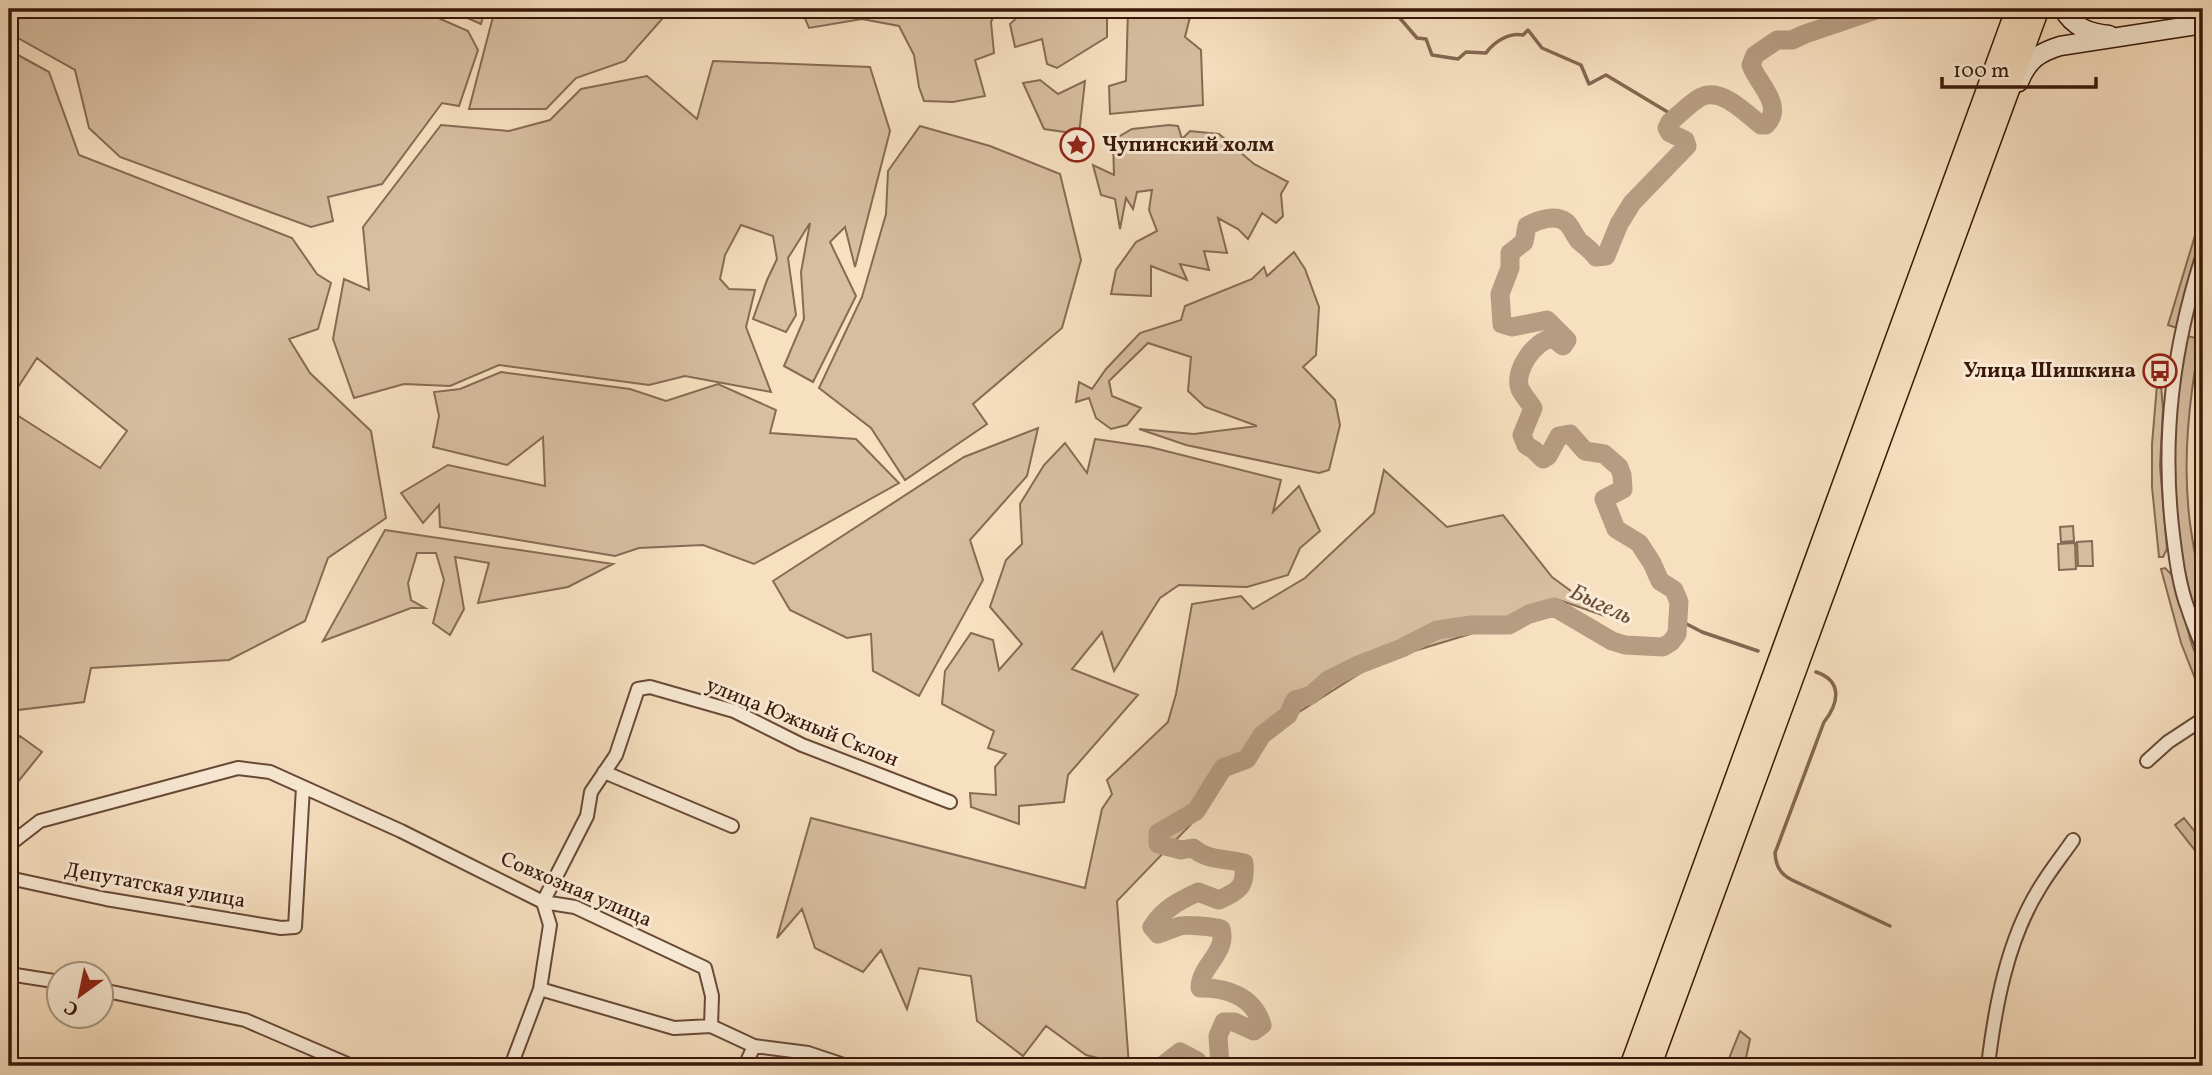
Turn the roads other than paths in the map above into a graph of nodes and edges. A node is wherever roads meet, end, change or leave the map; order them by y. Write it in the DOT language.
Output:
graph roads {
  1 [pos="2018,9"];
  2 [pos="2037,9"];
  3 [pos="2063,9"];
  4 [pos="2203,24"];
  5 [pos="2123,37"];
  6 [pos="1987,145"];
  7 [pos="2203,254"];
  8 [pos="2203,649"];
  9 [pos="2203,719"];
  10 [pos="2147,761"];
  11 [pos="604,772"];
  12 [pos="303,787"];
  13 [pos="950,802"];
  14 [pos="732,826"];
  15 [pos="2073,840"];
  16 [pos="9,845"];
  17 [pos="9,878"];
  18 [pos="543,902"];
  19 [pos="9,974"];
  20 [pos="46,980"];
  21 [pos="540,989"];
  22 [pos="116,993"];
  23 [pos="711,1026"];
  24 [pos="754,1046"];
  25 [pos="352,1066"];
  26 [pos="511,1066"];
  27 [pos="745,1066"];
  28 [pos="847,1066"];
  29 [pos="1632,1066"];
  30 [pos="1649,1066"];
  31 [pos="1988,1066"];
  1 -- 29 [label="highway"];
  2 -- 6 [label="highway"];
  3 -- 5 [label="street"];
  4 -- 5 [label="street"];
  5 -- 6 [label="street"];
  6 -- 30 [label="highway"];
  7 -- 8 [label="street"];
  9 -- 10 [label="street"];
  11 -- 13 [label="street, улица Южный Склон"];
  11 -- 14 [label="street"];
  11 -- 18 [label="street"];
  12 -- 16 [label="street, Совхозная улица"];
  12 -- 17 [label="street, Депутатская улица"];
  12 -- 18 [label="street, Совхозная улица"];
  15 -- 31 [label="street"];
  18 -- 21 [label="street"];
  18 -- 23 [label="street, Совхозная улица"];
  19 -- 20 [label="street"];
  21 -- 23 [label="street"];
  21 -- 26 [label="street"];
  22 -- 25 [label="street"];
  23 -- 24 [label="street"];
  24 -- 27 [label="street"];
  24 -- 28 [label="street"];
}
